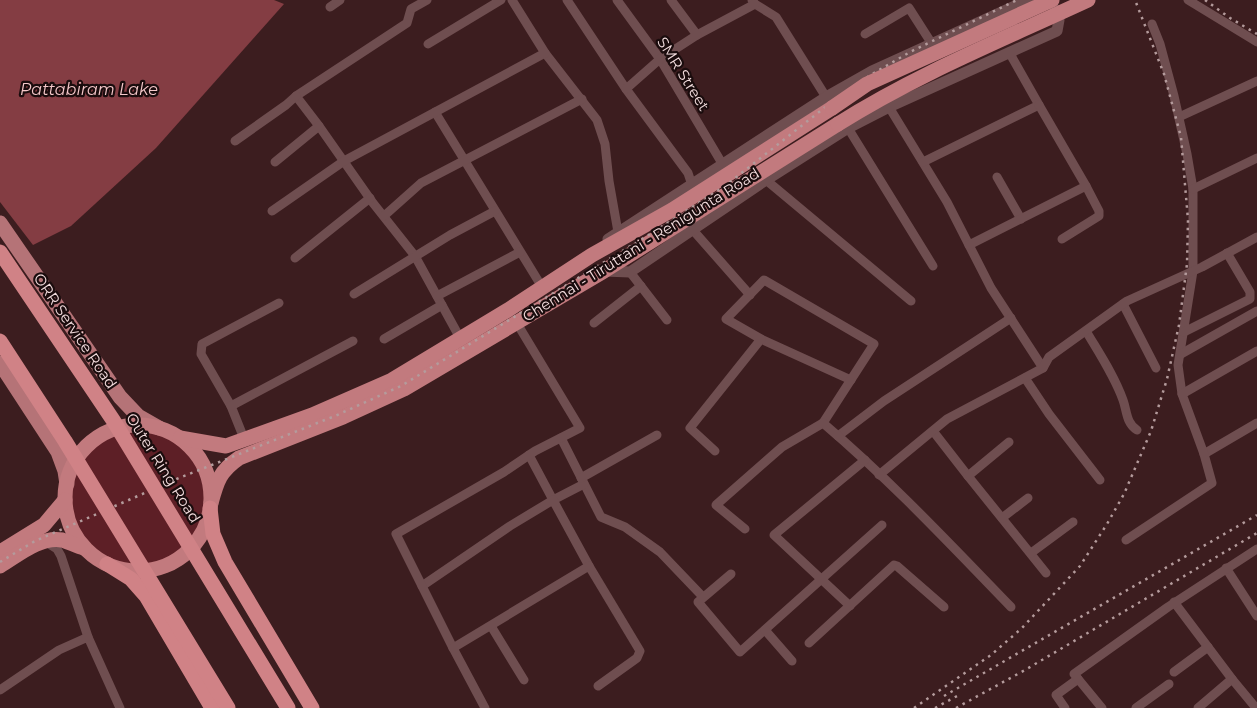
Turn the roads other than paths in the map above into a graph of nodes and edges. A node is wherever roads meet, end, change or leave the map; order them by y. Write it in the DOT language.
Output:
graph roads {
  1 [pos="340,0"];
  2 [pos="427,0"];
  3 [pos="501,0"];
  4 [pos="512,0"];
  5 [pos="568,0"];
  6 [pos="617,0"];
  7 [pos="671,0"];
  8 [pos="1028,0"];
  9 [pos="1046,0"];
  10 [pos="1052,0"];
  11 [pos="1088,0"];
  12 [pos="1188,0"];
  13 [pos="753,2"];
  14 [pos="330,7"];
  15 [pos="1152,24"];
  16 [pos="865,34"];
  17 [pos="697,35"];
  18 [pos="1257,42"];
  19 [pos="428,44"];
  20 [pos="932,44"];
  21 [pos="1009,52"];
  22 [pos="545,54"];
  23 [pos="660,59"];
  24 [pos="1257,81"];
  25 [pos="626,89"];
  26 [pos="296,96"];
  27 [pos="582,100"];
  28 [pos="829,102"];
  29 [pos="1039,105"];
  30 [pos="890,107"];
  31 [pos="435,112"];
  32 [pos="1179,117"];
  33 [pos="319,126"];
  34 [pos="843,126"];
  35 [pos="234,141"];
  36 [pos="1257,158"];
  37 [pos="464,160"];
  38 [pos="275,162"];
  39 [pos="344,162"];
  40 [pos="923,162"];
  41 [pos="723,165"];
  42 [pos="997,177"];
  43 [pos="766,180"];
  44 [pos="692,185"];
  45 [pos="1086,186"];
  46 [pos="1193,190"];
  47 [pos="370,198"];
  48 [pos="272,211"];
  49 [pos="495,211"];
  50 [pos="384,216"];
  51 [pos="1021,219"];
  52 [pos="0,223"];
  53 [pos="692,229"];
  54 [pos="618,232"];
  55 [pos="1257,237"];
  56 [pos="1062,239"];
  57 [pos="969,245"];
  58 [pos="0,252"];
  59 [pos="520,252"];
  60 [pos="1227,253"];
  61 [pos="592,255"];
  62 [pos="415,256"];
  63 [pos="295,258"];
  64 [pos="933,266"];
  65 [pos="604,271"];
  66 [pos="1193,271"];
  67 [pos="630,272"];
  68 [pos="641,286"];
  69 [pos="542,287"];
  70 [pos="354,294"];
  71 [pos="750,295"];
  72 [pos="437,296"];
  73 [pos="911,301"];
  74 [pos="279,303"];
  75 [pos="1123,304"];
  76 [pos="442,305"];
  77 [pos="1257,311"];
  78 [pos="512,316"];
  79 [pos="1011,318"];
  80 [pos="667,320"];
  81 [pos="594,323"];
  82 [pos="1086,330"];
  83 [pos="1184,332"];
  84 [pos="460,338"];
  85 [pos="761,339"];
  86 [pos="384,340"];
  87 [pos="0,341"];
  88 [pos="353,341"];
  89 [pos="1257,351"];
  90 [pos="1181,354"];
  91 [pos="3,368"];
  92 [pos="1043,368"];
  93 [pos="1156,368"];
  94 [pos="1025,378"];
  95 [pos="851,380"];
  96 [pos="1182,394"];
  97 [pos="231,406"];
  98 [pos="823,423"];
  99 [pos="1257,423"];
  100 [pos="159,428"];
  101 [pos="1137,430"];
  102 [pos="933,431"];
  103 [pos="658,435"];
  104 [pos="838,436"];
  105 [pos="180,438"];
  106 [pos="561,438"];
  107 [pos="244,441"];
  108 [pos="1009,442"];
  109 [pos="715,451"];
  110 [pos="1204,454"];
  111 [pos="529,455"];
  112 [pos="865,460"];
  113 [pos="879,475"];
  114 [pos="968,476"];
  115 [pos="1100,480"];
  116 [pos="583,481"];
  117 [pos="66,484"];
  118 [pos="1028,498"];
  119 [pos="65,500"];
  120 [pos="553,500"];
  121 [pos="210,505"];
  122 [pos="1002,518"];
  123 [pos="1072,522"];
  124 [pos="882,525"];
  125 [pos="745,529"];
  126 [pos="1126,540"];
  127 [pos="43,542"];
  128 [pos="84,548"];
  129 [pos="1257,549"];
  130 [pos="0,552"];
  131 [pos="1030,553"];
  132 [pos="107,564"];
  133 [pos="0,566"];
  134 [pos="589,566"];
  135 [pos="1226,568"];
  136 [pos="1046,573"];
  137 [pos="731,574"];
  138 [pos="821,580"];
  139 [pos="422,586"];
  140 [pos="704,597"];
  141 [pos="1174,602"];
  142 [pos="850,606"];
  143 [pos="944,607"];
  144 [pos="1011,607"];
  145 [pos="1257,616"];
  146 [pos="491,626"];
  147 [pos="765,630"];
  148 [pos="88,637"];
  149 [pos="809,643"];
  150 [pos="1208,647"];
  151 [pos="453,648"];
  152 [pos="792,661"];
  153 [pos="1174,672"];
  154 [pos="1078,679"];
  155 [pos="1232,679"];
  156 [pos="524,680"];
  157 [pos="1168,684"];
  158 [pos="598,686"];
  159 [pos="0,690"];
  160 [pos="120,708"];
  161 [pos="212,708"];
  162 [pos="228,708"];
  163 [pos="288,708"];
  164 [pos="312,708"];
  165 [pos="485,708"];
  166 [pos="1065,708"];
  167 [pos="1102,708"];
  168 [pos="1136,708"];
  169 [pos="1198,708"];
  170 [pos="1256,708"];
  1 -- 14 [label="street"];
  2 -- 26 [label="street"];
  3 -- 19 [label="street"];
  4 -- 22 [label="street"];
  5 -- 25 [label="street"];
  6 -- 23 [label="street, SMR Street"];
  7 -- 17 [label="street"];
  8 -- 20 [label="street"];
  9 -- 21 [label="street"];
  10 -- 28 [label="highway, Chennai - Tiruttani - Renigunta Road, bridge"];
  11 -- 34 [label="highway, Chennai - Tiruttani - Renigunta Road, bridge"];
  12 -- 18 [label="street"];
  13 -- 17 [label="street"];
  13 -- 28 [label="street"];
  15 -- 32 [label="street"];
  16 -- 20 [label="street"];
  17 -- 23 [label="street"];
  20 -- 28 [label="street"];
  21 -- 29 [label="street"];
  21 -- 30 [label="street"];
  22 -- 27 [label="street"];
  22 -- 31 [label="street"];
  23 -- 25 [label="street"];
  23 -- 41 [label="street, SMR Street"];
  24 -- 32 [label="street"];
  25 -- 44 [label="street"];
  26 -- 33 [label="street"];
  26 -- 35 [label="street"];
  27 -- 37 [label="street"];
  27 -- 54 [label="street"];
  28 -- 41 [label="street"];
  28 -- 61 [label="highway, Chennai - Tiruttani - Renigunta Road"];
  29 -- 40 [label="street"];
  29 -- 45 [label="street"];
  30 -- 34 [label="street"];
  30 -- 40 [label="street"];
  31 -- 37 [label="street"];
  31 -- 39 [label="street"];
  32 -- 46 [label="street"];
  33 -- 38 [label="street"];
  33 -- 39 [label="street"];
  34 -- 43 [label="street"];
  34 -- 64 [label="street"];
  34 -- 65 [label="highway, Chennai - Tiruttani - Renigunta Road"];
  36 -- 46 [label="street"];
  37 -- 49 [label="street"];
  37 -- 50 [label="street"];
  39 -- 47 [label="street"];
  39 -- 48 [label="street"];
  40 -- 57 [label="street"];
  41 -- 44 [label="street"];
  42 -- 51 [label="street"];
  43 -- 53 [label="street"];
  43 -- 73 [label="street"];
  44 -- 54 [label="street"];
  45 -- 51 [label="street"];
  45 -- 56 [label="street"];
  46 -- 66 [label="street"];
  47 -- 50 [label="street"];
  47 -- 63 [label="street"];
  49 -- 59 [label="street"];
  49 -- 62 [label="street"];
  50 -- 62 [label="street"];
  51 -- 57 [label="street"];
  52 -- 100 [label="main road, ORR Service Road"];
  53 -- 67 [label="street"];
  53 -- 71 [label="street"];
  54 -- 61 [label="street"];
  55 -- 60 [label="street"];
  57 -- 79 [label="street"];
  58 -- 163 [label="highway, Outer Ring Road, bridge"];
  59 -- 69 [label="street"];
  59 -- 72 [label="street"];
  60 -- 66 [label="street"];
  60 -- 83 [label="street"];
  61 -- 69 [label="highway, Chennai - Tiruttani - Renigunta Road"];
  62 -- 70 [label="street"];
  62 -- 72 [label="street"];
  65 -- 67 [label="street"];
  65 -- 78 [label="highway, Chennai - Tiruttani - Renigunta Road"];
  66 -- 75 [label="street"];
  66 -- 83 [label="street"];
  67 -- 68 [label="street"];
  68 -- 80 [label="street"];
  68 -- 81 [label="street"];
  69 -- 78 [label="highway, Chennai - Tiruttani - Renigunta Road"];
  71 -- 85 [label="street"];
  71 -- 95 [label="street"];
  72 -- 76 [label="street"];
  74 -- 97 [label="street"];
  75 -- 82 [label="street"];
  75 -- 93 [label="street"];
  76 -- 84 [label="street"];
  76 -- 86 [label="street"];
  77 -- 90 [label="street"];
  78 -- 84 [label="highway, Chennai - Tiruttani - Renigunta Road"];
  78 -- 106 [label="street"];
  78 -- 121 [label="highway, Chennai - Tiruttani - Renigunta Road"];
  79 -- 92 [label="street"];
  79 -- 104 [label="street"];
  82 -- 92 [label="street"];
  82 -- 101 [label="street"];
  83 -- 90 [label="street"];
  84 -- 107 [label="highway, Chennai - Tiruttani - Renigunta Road"];
  85 -- 95 [label="street"];
  85 -- 109 [label="street"];
  87 -- 162 [label="highway, bridge"];
  88 -- 97 [label="street"];
  89 -- 96 [label="street"];
  90 -- 96 [label="street"];
  91 -- 117 [label="main road"];
  92 -- 94 [label="street"];
  94 -- 102 [label="street"];
  94 -- 115 [label="street"];
  95 -- 98 [label="street"];
  96 -- 110 [label="street"];
  97 -- 107 [label="street"];
  98 -- 104 [label="street"];
  98 -- 125 [label="street"];
  99 -- 110 [label="street"];
  100 -- 105 [label="highway, Chennai - Tiruttani - Renigunta Road"];
  100 -- 117 [label="highway, Chennai - Tiruttani - Renigunta Road"];
  102 -- 113 [label="street"];
  102 -- 114 [label="street"];
  103 -- 116 [label="street"];
  104 -- 112 [label="street"];
  105 -- 107 [label="highway, Chennai - Tiruttani - Renigunta Road"];
  105 -- 121 [label="highway, Chennai - Tiruttani - Renigunta Road"];
  106 -- 111 [label="street"];
  106 -- 116 [label="street"];
  108 -- 114 [label="street"];
  110 -- 126 [label="street"];
  111 -- 120 [label="street"];
  111 -- 139 [label="street"];
  112 -- 113 [label="street"];
  112 -- 138 [label="street"];
  113 -- 144 [label="street"];
  114 -- 122 [label="street"];
  116 -- 120 [label="street"];
  116 -- 140 [label="street"];
  117 -- 119 [label="highway, Chennai - Tiruttani - Renigunta Road"];
  118 -- 122 [label="street"];
  119 -- 128 [label="highway, Chennai - Tiruttani - Renigunta Road"];
  119 -- 130 [label="highway"];
  120 -- 134 [label="street"];
  120 -- 139 [label="street"];
  121 -- 132 [label="highway, Chennai - Tiruttani - Renigunta Road"];
  121 -- 164 [label="highway"];
  122 -- 131 [label="street"];
  123 -- 131 [label="street"];
  124 -- 138 [label="street"];
  127 -- 128 [label="highway, Chennai - Tiruttani - Renigunta Road"];
  127 -- 133 [label="highway, Chennai - Tiruttani - Renigunta Road"];
  127 -- 148 [label="street"];
  128 -- 132 [label="highway, Chennai - Tiruttani - Renigunta Road"];
  129 -- 135 [label="street"];
  131 -- 136 [label="street"];
  132 -- 161 [label="highway"];
  134 -- 146 [label="street"];
  134 -- 158 [label="street"];
  135 -- 141 [label="street"];
  135 -- 145 [label="street"];
  137 -- 140 [label="street"];
  138 -- 142 [label="street"];
  138 -- 147 [label="street"];
  139 -- 151 [label="street"];
  140 -- 147 [label="street"];
  141 -- 150 [label="street"];
  141 -- 154 [label="street"];
  142 -- 143 [label="street"];
  142 -- 149 [label="street"];
  146 -- 151 [label="street"];
  146 -- 156 [label="street"];
  147 -- 152 [label="street"];
  148 -- 159 [label="street"];
  148 -- 160 [label="street"];
  150 -- 153 [label="street"];
  150 -- 155 [label="street"];
  151 -- 165 [label="street"];
  154 -- 166 [label="street"];
  154 -- 167 [label="street"];
  155 -- 169 [label="street"];
  155 -- 170 [label="street"];
  157 -- 168 [label="street"];
}
